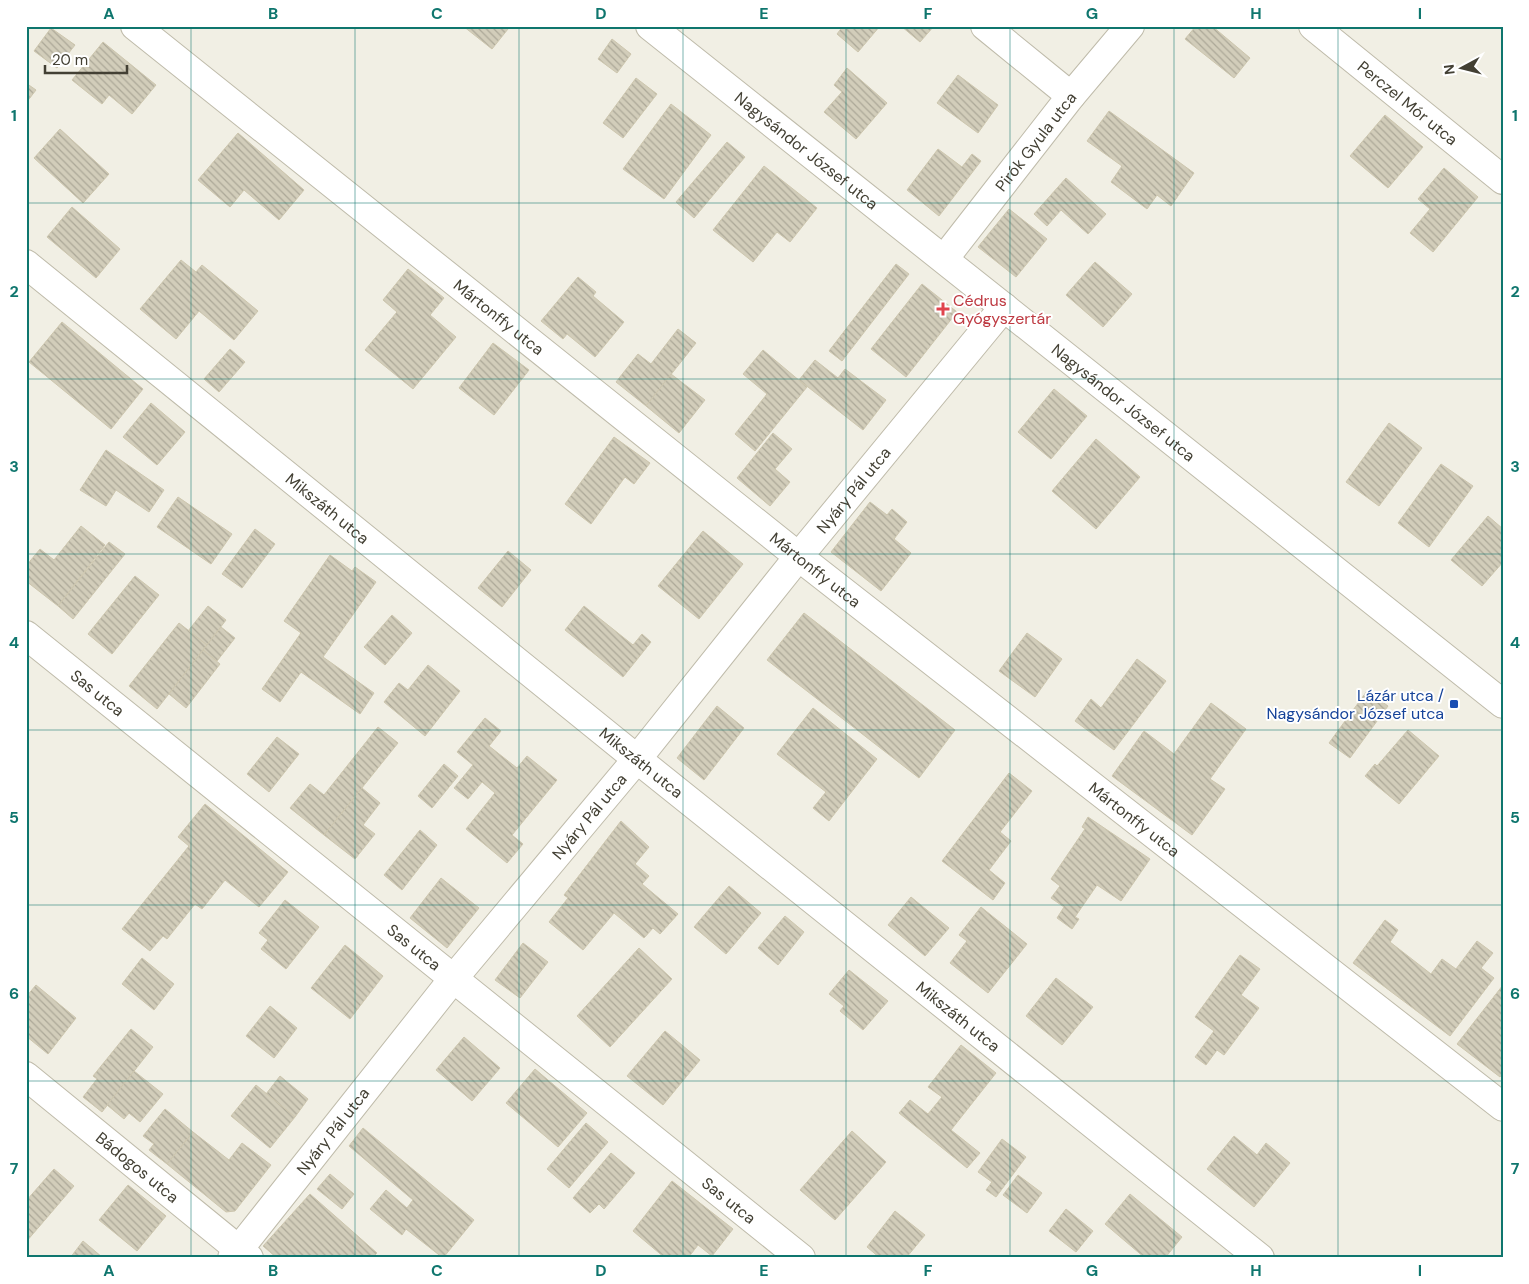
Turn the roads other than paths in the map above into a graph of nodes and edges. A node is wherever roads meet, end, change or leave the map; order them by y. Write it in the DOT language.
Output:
graph roads {
  1 [pos="135,26"];
  2 [pos="650,26"];
  3 [pos="986,26"];
  4 [pos="1130,26"];
  5 [pos="1313,26"];
  6 [pos="1071,96"];
  7 [pos="1503,180"];
  8 [pos="944,259"];
  9 [pos="26,264"];
  10 [pos="1004,306"];
  11 [pos="798,556"];
  12 [pos="26,635"];
  13 [pos="1503,704"];
  14 [pos="637,759"];
  15 [pos="453,979"];
  16 [pos="26,1076"];
  17 [pos="1503,1107"];
  18 [pos="240,1255"];
  19 [pos="801,1258"];
  20 [pos="1260,1258"];
  1 -- 11 [label="street, Mártonffy utca"];
  2 -- 8 [label="street, Nagysándor József utca"];
  3 -- 6 [label="street"];
  4 -- 6 [label="street, Pirók Gyula utca"];
  5 -- 7 [label="street, Perczel Mór utca"];
  6 -- 8 [label="street, Pirók Gyula utca"];
  8 -- 10 [label="street, Nagysándor József utca"];
  9 -- 14 [label="street, Mikszáth utca"];
  10 -- 11 [label="street, Nyáry Pál utca"];
  10 -- 13 [label="street, Nagysándor József utca"];
  11 -- 14 [label="street, Nyáry Pál utca"];
  11 -- 17 [label="street, Mártonffy utca"];
  12 -- 15 [label="street, Sas utca"];
  14 -- 15 [label="street, Nyáry Pál utca"];
  14 -- 20 [label="street, Mikszáth utca"];
  15 -- 18 [label="street, Nyáry Pál utca"];
  15 -- 19 [label="street, Sas utca"];
  16 -- 18 [label="street, Bádogos utca"];
}
